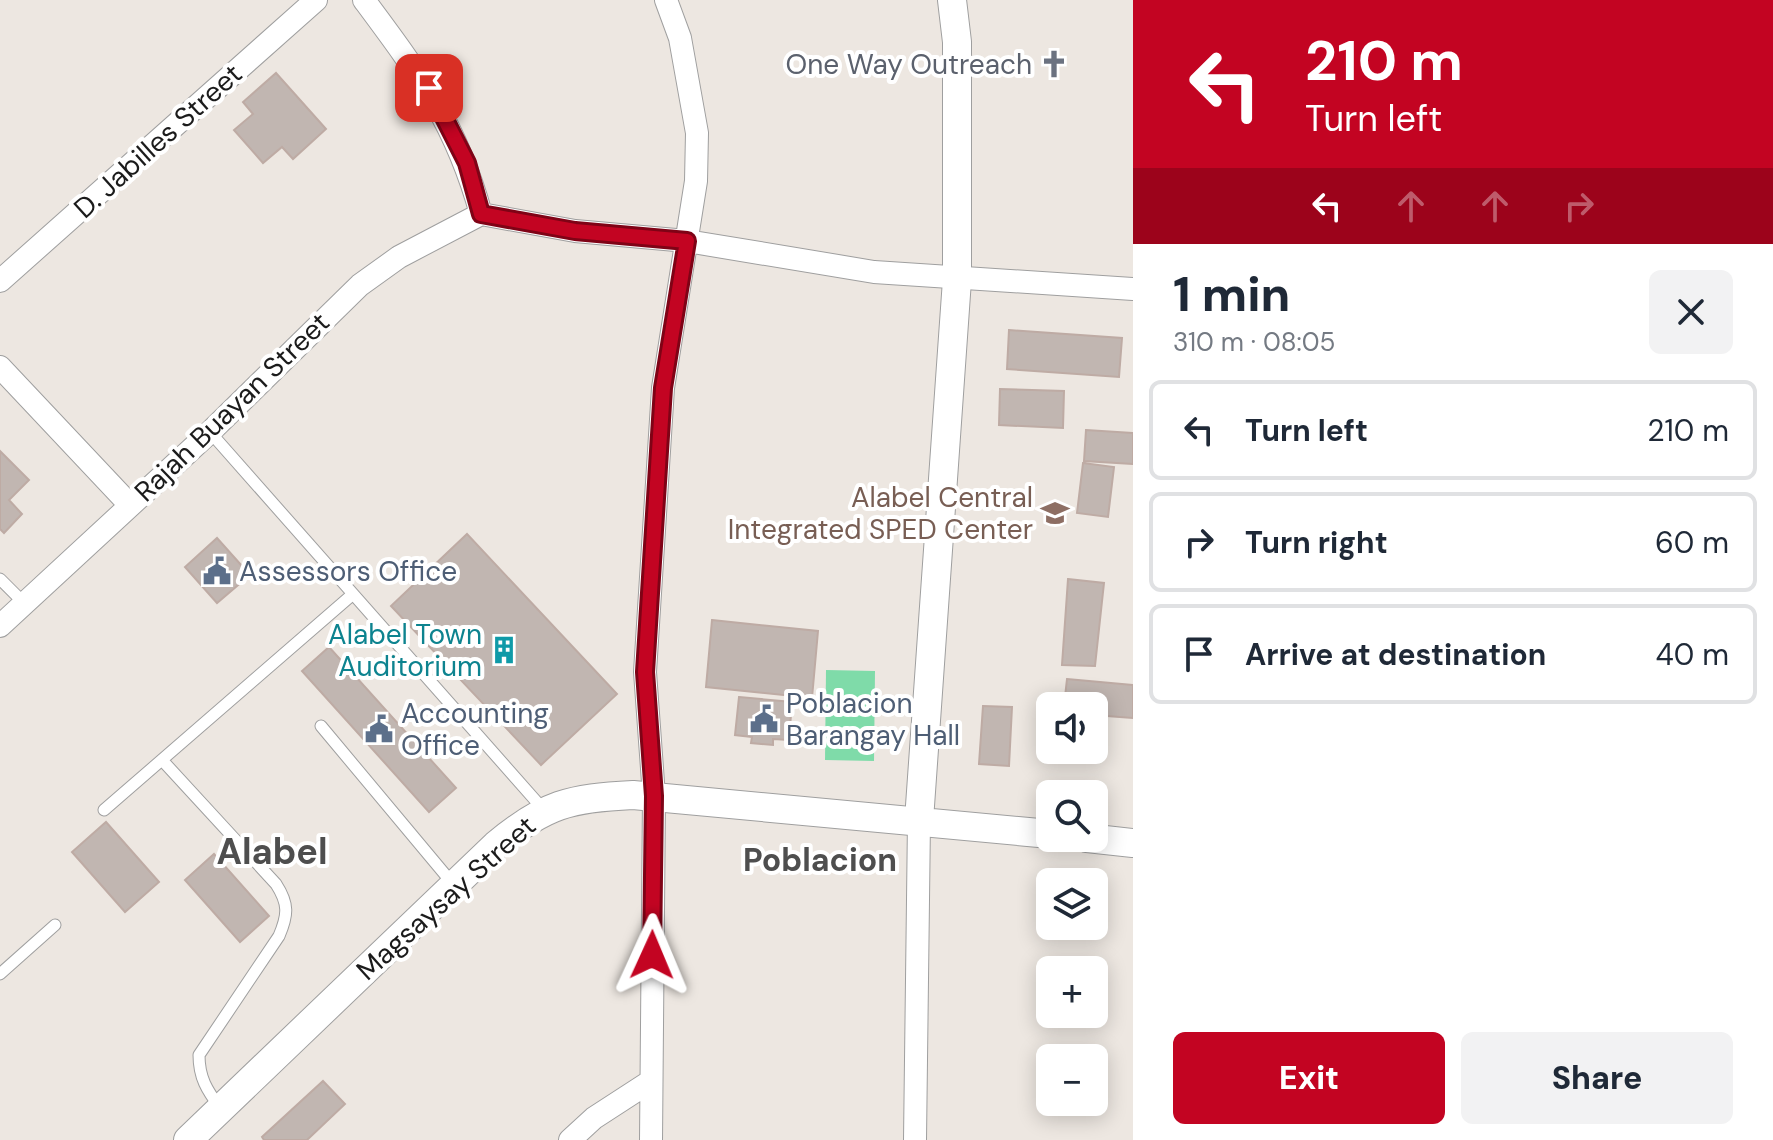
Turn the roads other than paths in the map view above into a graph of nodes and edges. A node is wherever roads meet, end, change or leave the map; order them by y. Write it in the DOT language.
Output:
graph roads {
  1 [pos="316,0"];
  2 [pos="364,0"];
  3 [pos="666,0"];
  4 [pos="952,0"];
  5 [pos="481,214"];
  6 [pos="687,241"];
  7 [pos="957,280"];
  8 [pos="0,281"];
  9 [pos="1133,289"];
  10 [pos="0,367"];
  11 [pos="210,432"];
  12 [pos="130,505"];
  13 [pos="0,579"];
  14 [pos="353,594"];
  15 [pos="24,603"];
  16 [pos="0,626"];
  17 [pos="321,726"];
  18 [pos="162,760"];
  19 [pos="654,796"];
  20 [pos="543,809"];
  21 [pos="104,810"];
  22 [pos="919,820"];
  23 [pos="1036,833"];
  24 [pos="1108,840"];
  25 [pos="1133,843"];
  26 [pos="454,885"];
  27 [pos="55,925"];
  28 [pos="0,974"];
  29 [pos="651,1081"];
  30 [pos="222,1109"];
  31 [pos="188,1140"];
  32 [pos="570,1140"];
  33 [pos="651,1140"];
  34 [pos="915,1140"];
  1 -- 8 [label="street, D. Jabilles Street"];
  2 -- 5 [label="street"];
  3 -- 6 [label="street"];
  4 -- 7 [label="street"];
  5 -- 6 [label="street"];
  5 -- 11 [label="street, Rajah Buayan Street"];
  6 -- 7 [label="street"];
  6 -- 19 [label="street"];
  7 -- 9 [label="street"];
  7 -- 22 [label="street"];
  10 -- 12 [label="street"];
  11 -- 12 [label="street, Rajah Buayan Street"];
  11 -- 14 [label="lane"];
  12 -- 15 [label="street, Rajah Buayan Street"];
  13 -- 15 [label="lane"];
  14 -- 18 [label="lane"];
  14 -- 20 [label="lane"];
  15 -- 16 [label="street, Rajah Buayan Street"];
  17 -- 26 [label="lane"];
  18 -- 21 [label="lane"];
  18 -- 30 [label="lane"];
  19 -- 20 [label="street, Magsaysay Street"];
  19 -- 22 [label="street, Magsaysay Street"];
  19 -- 29 [label="street"];
  20 -- 26 [label="street, Magsaysay Street"];
  22 -- 23 [label="street, Magsaysay Street"];
  22 -- 34 [label="street"];
  24 -- 25 [label="street"];
  26 -- 30 [label="street, Magsaysay Street"];
  27 -- 28 [label="lane"];
  29 -- 32 [label="street"];
  29 -- 33 [label="street"];
  30 -- 31 [label="street, Magsaysay Street"];
}
